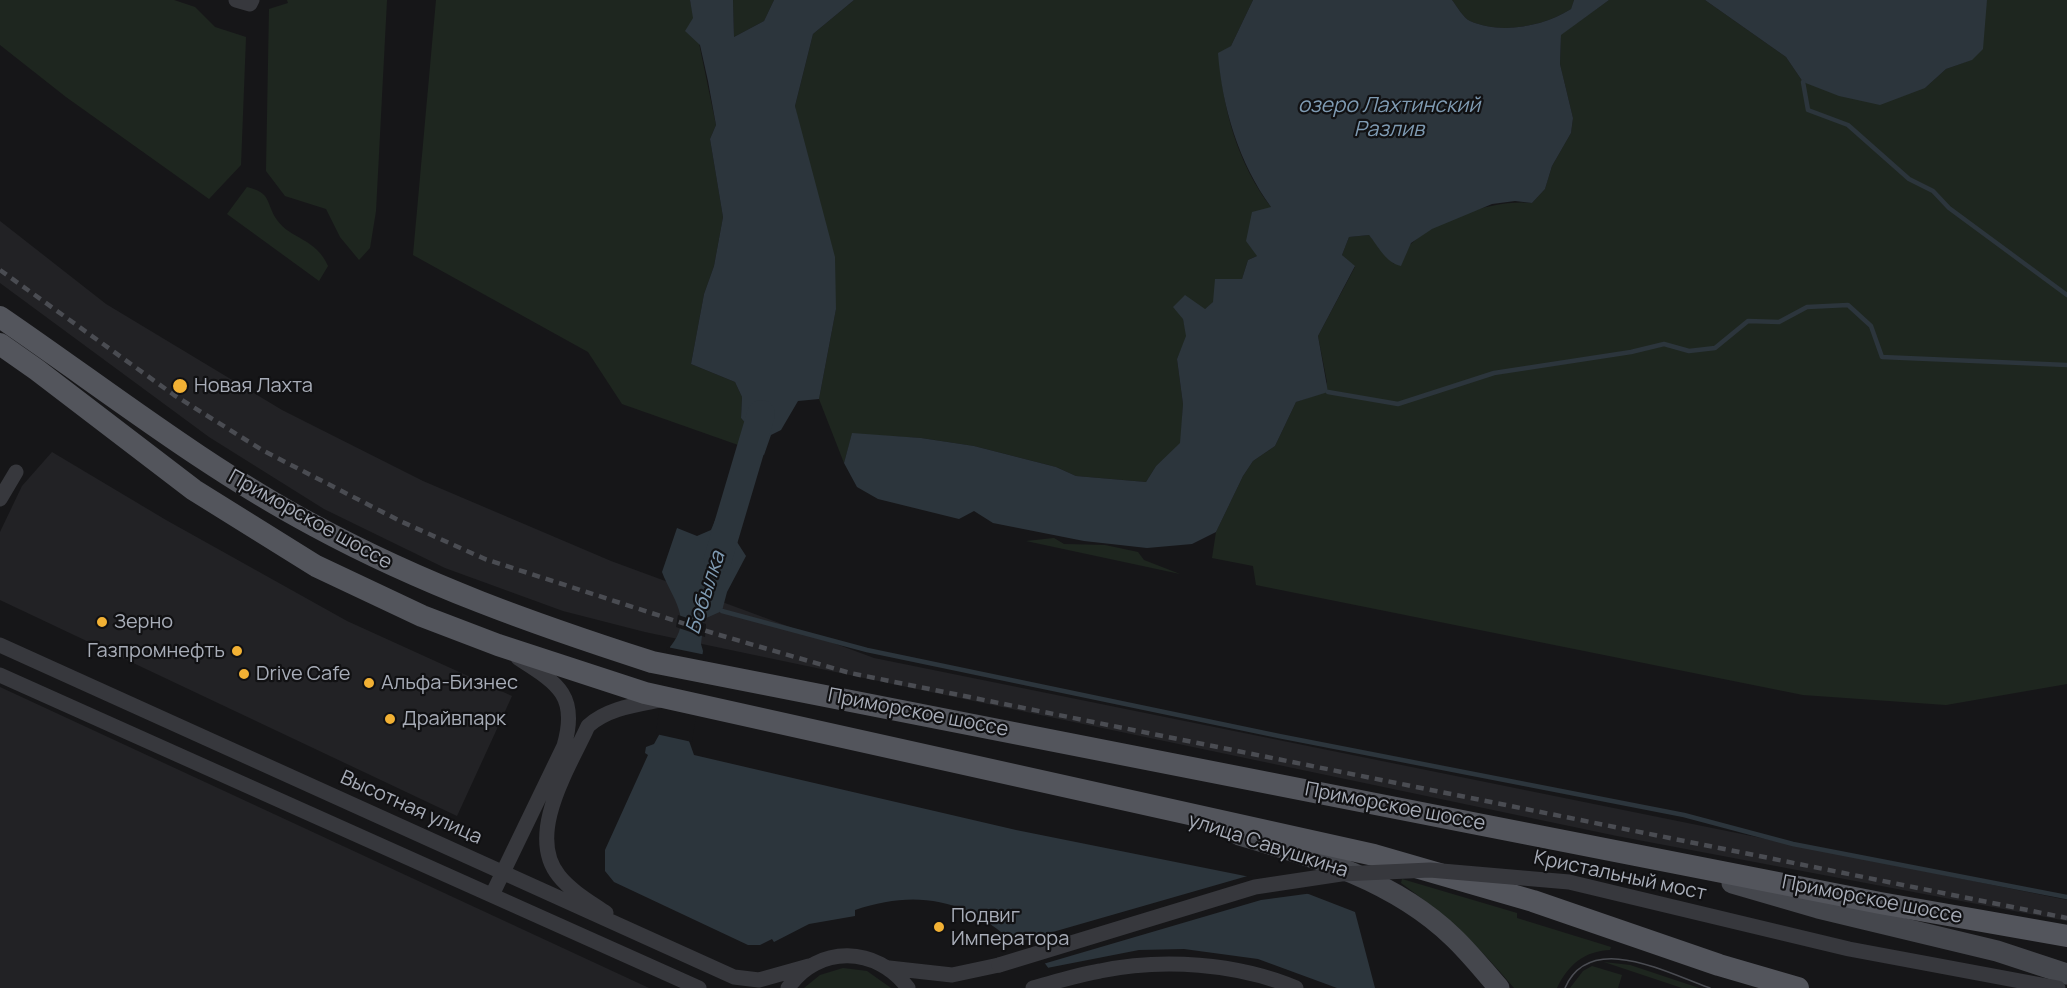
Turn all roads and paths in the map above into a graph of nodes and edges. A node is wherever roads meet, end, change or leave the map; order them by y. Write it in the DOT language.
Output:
graph roads {
  1 [pos="0,318"];
  2 [pos="0,344"];
  3 [pos="16,472"];
  4 [pos="0,499"];
  5 [pos="0,645"];
  6 [pos="498,645"];
  7 [pos="0,675"];
  8 [pos="671,698"];
  9 [pos="1106,795"];
  10 [pos="1640,855"];
  11 [pos="502,873"];
  12 [pos="492,895"];
  13 [pos="638,936"];
  14 [pos="2067,936"];
  15 [pos="809,966"];
  16 [pos="889,968"];
  17 [pos="2067,974"];
  18 [pos="699,988"];
  19 [pos="788,988"];
  20 [pos="908,988"];
  21 [pos="1033,988"];
  22 [pos="1296,988"];
  23 [pos="1499,988"];
  24 [pos="1798,988"];
  25 [pos="2058,988"];
  1 -- 10 [label="main road, Приморское шоссе"];
  2 -- 6 [label="main road, Приморское шоссе"];
  3 -- 4 [label="street"];
  5 -- 11 [label="street, Высотная улица"];
  6 -- 8 [label="main road, Приморское шоссе"];
  6 -- 11 [label="street"];
  7 -- 12 [label="street"];
  8 -- 9 [label="main road, Приморское шоссе"];
  8 -- 13 [label="street"];
  9 -- 23 [label="main road, улица Савушкина"];
  9 -- 24 [label="main road, Приморское шоссе"];
  10 -- 14 [label="main road, Приморское шоссе"];
  10 -- 17 [label="main road"];
  11 -- 12 [label="street"];
  11 -- 13 [label="street, Высотная улица"];
  12 -- 18 [label="street"];
  13 -- 15 [label="street, Высотная улица"];
  15 -- 16 [label="street, Высотная улица"];
  15 -- 19 [label="street"];
  16 -- 20 [label="street"];
  16 -- 25 [label="street, Кристальный мост, bridge"];
  21 -- 22 [label="street"];
}
